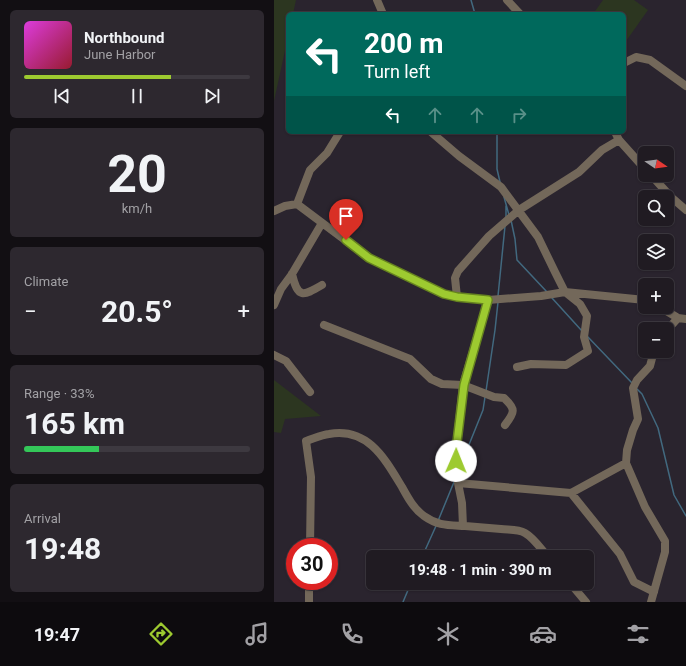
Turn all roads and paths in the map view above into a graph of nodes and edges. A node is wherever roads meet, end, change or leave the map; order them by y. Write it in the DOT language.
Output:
graph roads {
  1 [pos="377,0"];
  2 [pos="506,0"];
  3 [pos="382,12"];
  4 [pos="518,12"];
  5 [pos="626,62"];
  6 [pos="686,86"];
  7 [pos="339,134"];
  8 [pos="433,134"];
  9 [pos="617,136"];
  10 [pos="638,161"];
  11 [pos="657,182"];
  12 [pos="297,204"];
  13 [pos="518,210"];
  14 [pos="686,210"];
  15 [pos="274,211"];
  16 [pos="322,223"];
  17 [pos="292,274"];
  18 [pos="322,285"];
  19 [pos="566,292"];
  20 [pos="457,297"];
  21 [pos="638,299"];
  22 [pos="488,300"];
  23 [pos="274,305"];
  24 [pos="673,314"];
  25 [pos="682,319"];
  26 [pos="324,325"];
  27 [pos="274,355"];
  28 [pos="652,358"];
  29 [pos="517,367"];
  30 [pos="464,385"];
  31 [pos="310,392"];
  32 [pos="505,425"];
  33 [pos="626,463"];
  34 [pos="458,483"];
  35 [pos="571,493"];
  36 [pos="463,526"];
  37 [pos="310,538"];
  38 [pos="542,550"];
  39 [pos="309,590"];
  40 [pos="576,590"];
  41 [pos="654,592"];
  42 [pos="309,602"];
  43 [pos="586,602"];
  44 [pos="651,602"];
  1 -- 3 [label="street"];
  2 -- 4 [label="street"];
  5 -- 6 [label="street"];
  7 -- 12 [label="street"];
  8 -- 13 [label="street"];
  9 -- 10 [label="street"];
  9 -- 13 [label="street"];
  11 -- 14 [label="street"];
  12 -- 15 [label="street"];
  12 -- 16 [label="street"];
  13 -- 19 [label="street"];
  13 -- 20 [label="street"];
  16 -- 17 [label="street"];
  16 -- 20 [label="street"];
  17 -- 18 [label="street"];
  17 -- 23 [label="street"];
  19 -- 21 [label="street"];
  19 -- 22 [label="street"];
  19 -- 29 [label="street"];
  20 -- 22 [label="street"];
  22 -- 30 [label="street"];
  24 -- 25 [label="street"];
  26 -- 30 [label="street"];
  27 -- 31 [label="street"];
  28 -- 33 [label="street"];
  30 -- 32 [label="street"];
  30 -- 34 [label="street"];
  33 -- 35 [label="street"];
  33 -- 41 [label="street"];
  34 -- 35 [label="street"];
  34 -- 36 [label="street"];
  35 -- 41 [label="street"];
  36 -- 37 [label="street"];
  36 -- 38 [label="street"];
  39 -- 42 [label="street"];
  40 -- 43 [label="street"];
  41 -- 44 [label="street"];
}
